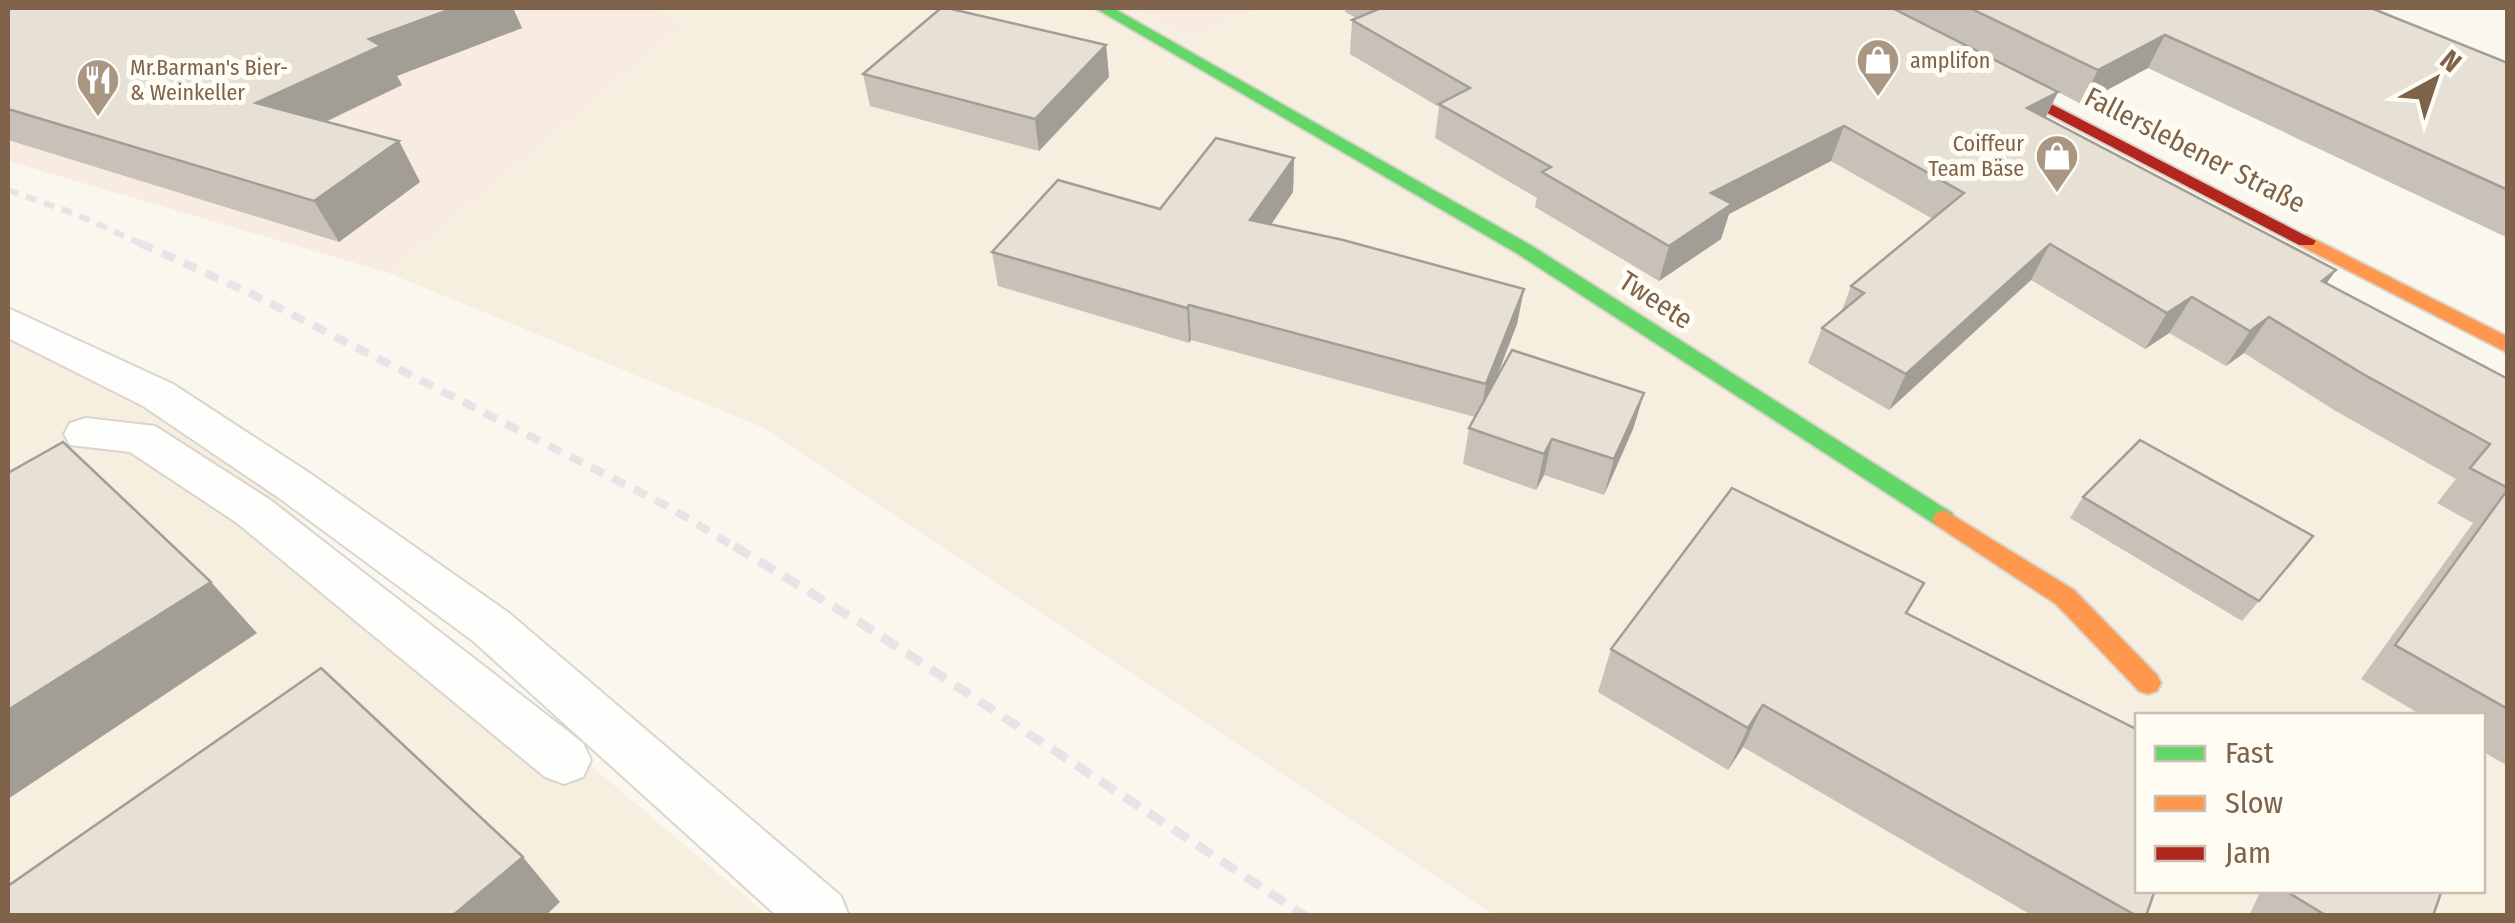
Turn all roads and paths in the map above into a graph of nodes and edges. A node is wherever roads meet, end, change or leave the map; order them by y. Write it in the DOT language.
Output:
graph roads {
  1 [pos="1103,8"];
  2 [pos="1855,8"];
  3 [pos="8,321"];
  4 [pos="2508,346"];
  5 [pos="158,395"];
  6 [pos="2148,683"];
  7 [pos="564,760"];
  8 [pos="820,916"];
  1 -- 6 [label="street, Tweete"];
  2 -- 4 [label="street, Fallerslebener Straße"];
  3 -- 5 [label="lane"];
  5 -- 7 [label="lane"];
  5 -- 8 [label="lane"];
}
